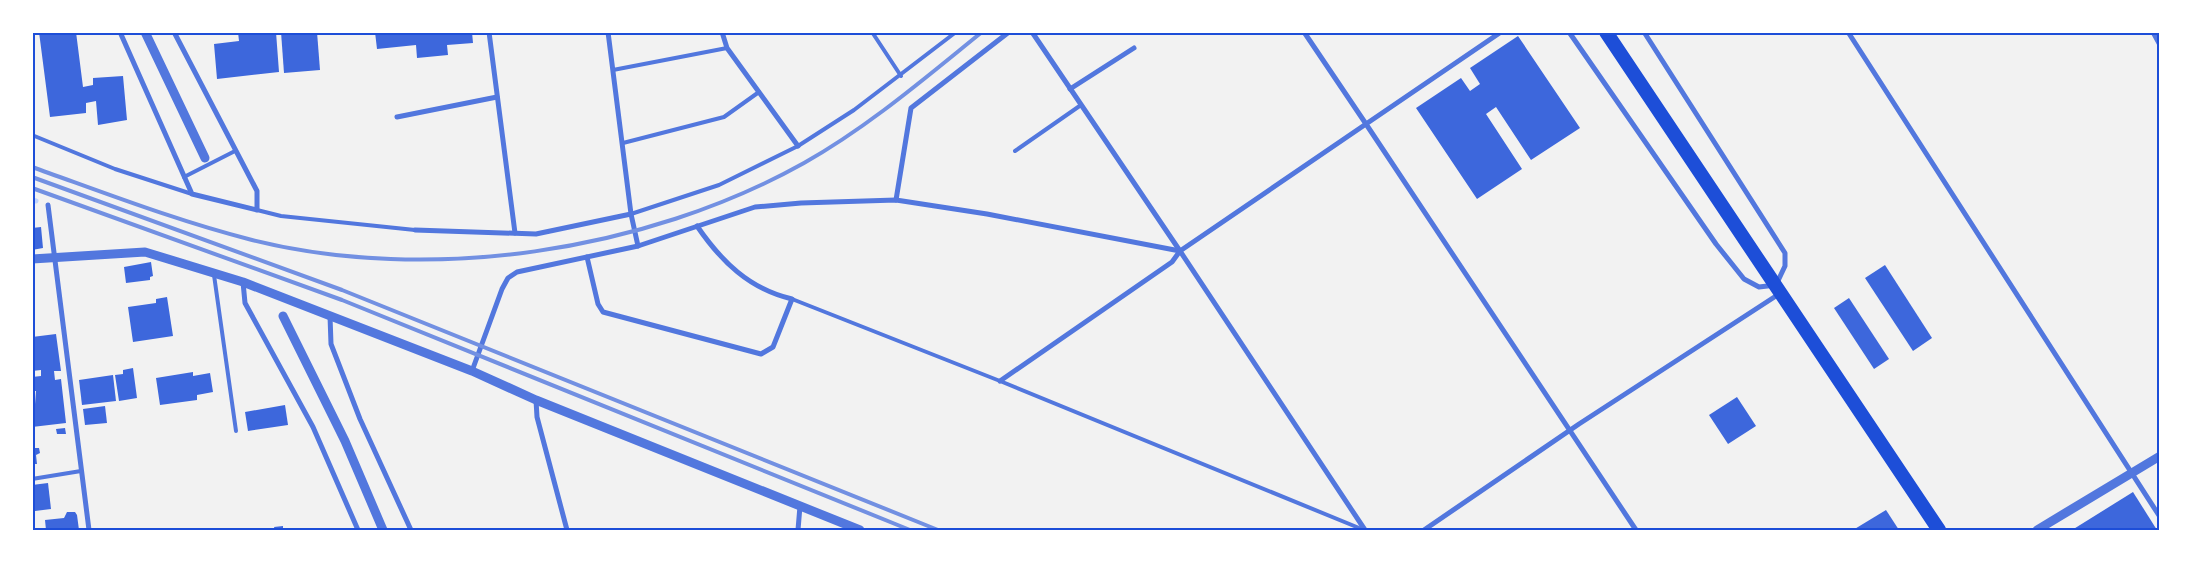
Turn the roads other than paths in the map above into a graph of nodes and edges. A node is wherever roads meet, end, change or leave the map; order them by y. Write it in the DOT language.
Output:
graph roads {
  1 [pos="120,32"];
  2 [pos="145,32"];
  3 [pos="174,32"];
  4 [pos="489,32"];
  5 [pos="608,32"];
  6 [pos="722,32"];
  7 [pos="872,32"];
  8 [pos="956,32"];
  9 [pos="1009,32"];
  10 [pos="1032,32"];
  11 [pos="1304,32"];
  12 [pos="1501,32"];
  13 [pos="1570,32"];
  14 [pos="1606,32"];
  15 [pos="1644,32"];
  16 [pos="1848,32"];
  17 [pos="2153,32"];
  18 [pos="2160,45"];
  19 [pos="727,48"];
  20 [pos="1134,48"];
  21 [pos="613,70"];
  22 [pos="901,76"];
  23 [pos="1070,89"];
  24 [pos="759,92"];
  25 [pos="497,96"];
  26 [pos="1081,105"];
  27 [pos="397,117"];
  28 [pos="1366,124"];
  29 [pos="32,135"];
  30 [pos="623,143"];
  31 [pos="798,146"];
  32 [pos="235,151"];
  33 [pos="1015,151"];
  34 [pos="205,158"];
  35 [pos="184,177"];
  36 [pos="192,194"];
  37 [pos="896,200"];
  38 [pos="48,205"];
  39 [pos="257,210"];
  40 [pos="631,214"];
  41 [pos="697,226"];
  42 [pos="415,230"];
  43 [pos="515,233"];
  44 [pos="638,246"];
  45 [pos="1180,251"];
  46 [pos="56,257"];
  47 [pos="587,258"];
  48 [pos="32,259"];
  49 [pos="214,273"];
  50 [pos="243,282"];
  51 [pos="1779,289"];
  52 [pos="792,299"];
  53 [pos="330,315"];
  54 [pos="283,316"];
  55 [pos="472,371"];
  56 [pos="1000,381"];
  57 [pos="536,400"];
  58 [pos="236,431"];
  59 [pos="1570,431"];
  60 [pos="2160,456"];
  61 [pos="81,471"];
  62 [pos="2133,473"];
  63 [pos="32,480"];
  64 [pos="800,506"];
  65 [pos="2160,517"];
  66 [pos="89,530"];
  67 [pos="358,530"];
  68 [pos="383,530"];
  69 [pos="411,530"];
  70 [pos="567,530"];
  71 [pos="798,530"];
  72 [pos="860,530"];
  73 [pos="1365,530"];
  74 [pos="1424,530"];
  75 [pos="1636,530"];
  76 [pos="1939,530"];
  77 [pos="2037,530"];
  1 -- 35 [label="street"];
  2 -- 34 [label="street"];
  3 -- 32 [label="street"];
  4 -- 25 [label="street"];
  5 -- 21 [label="street"];
  6 -- 19 [label="street"];
  7 -- 22 [label="lane"];
  8 -- 22 [label="lane"];
  9 -- 37 [label="street"];
  10 -- 23 [label="street"];
  11 -- 28 [label="street"];
  12 -- 28 [label="street"];
  13 -- 51 [label="street"];
  14 -- 51 [label="highway"];
  15 -- 51 [label="street"];
  16 -- 62 [label="street"];
  17 -- 18 [label="street"];
  19 -- 21 [label="lane"];
  19 -- 24 [label="street"];
  20 -- 23 [label="street"];
  21 -- 30 [label="street"];
  22 -- 31 [label="lane"];
  23 -- 26 [label="street"];
  24 -- 30 [label="lane"];
  24 -- 31 [label="street"];
  25 -- 27 [label="street"];
  25 -- 43 [label="street"];
  26 -- 33 [label="lane"];
  26 -- 45 [label="street"];
  28 -- 45 [label="street"];
  28 -- 59 [label="street"];
  29 -- 36 [label="lane"];
  30 -- 40 [label="street"];
  31 -- 40 [label="lane"];
  32 -- 35 [label="lane"];
  32 -- 39 [label="street"];
  35 -- 36 [label="street"];
  36 -- 39 [label="street"];
  37 -- 41 [label="street"];
  37 -- 45 [label="street"];
  38 -- 46 [label="street"];
  39 -- 42 [label="lane"];
  40 -- 43 [label="street"];
  40 -- 44 [label="street"];
  41 -- 44 [label="street"];
  41 -- 52 [label="street"];
  42 -- 43 [label="street"];
  44 -- 47 [label="street"];
  45 -- 56 [label="street"];
  45 -- 73 [label="street"];
  46 -- 48 [label="street"];
  46 -- 49 [label="street"];
  46 -- 61 [label="street"];
  47 -- 52 [label="street"];
  47 -- 55 [label="street"];
  49 -- 50 [label="street"];
  49 -- 58 [label="lane"];
  50 -- 53 [label="street"];
  50 -- 67 [label="street"];
  51 -- 59 [label="street"];
  51 -- 76 [label="highway"];
  52 -- 56 [label="lane"];
  53 -- 55 [label="street"];
  53 -- 69 [label="street"];
  54 -- 68 [label="street"];
  55 -- 57 [label="street"];
  56 -- 73 [label="lane"];
  57 -- 64 [label="street"];
  57 -- 70 [label="street"];
  59 -- 74 [label="street"];
  59 -- 75 [label="street"];
  60 -- 62 [label="street"];
  61 -- 63 [label="lane"];
  61 -- 66 [label="street"];
  62 -- 65 [label="street"];
  62 -- 77 [label="street"];
  64 -- 71 [label="street"];
  64 -- 72 [label="street"];
}
